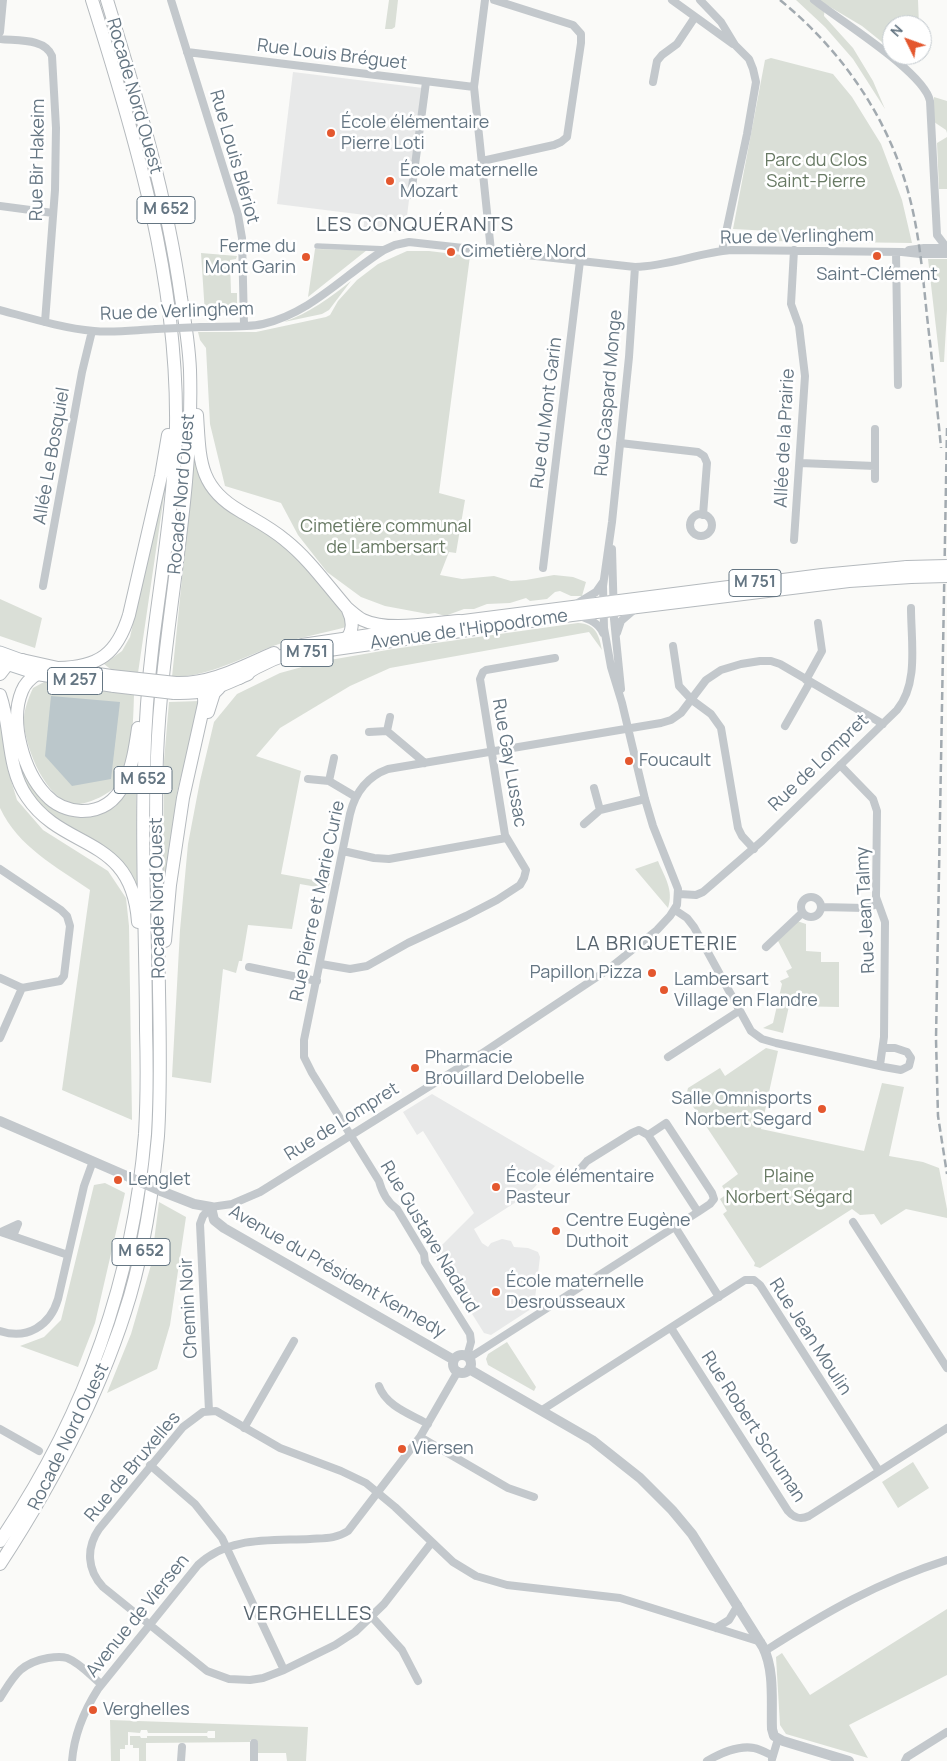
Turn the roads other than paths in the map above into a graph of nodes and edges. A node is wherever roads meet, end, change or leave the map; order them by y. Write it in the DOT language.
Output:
graph roads {
  1 [pos="4,0"];
  2 [pos="92,0"];
  3 [pos="107,0"];
  4 [pos="171,0"];
  5 [pos="485,0"];
  6 [pos="494,0"];
  7 [pos="672,0"];
  8 [pos="700,0"];
  9 [pos="814,0"];
  10 [pos="696,17"];
  11 [pos="0,32"];
  12 [pos="0,39"];
  13 [pos="735,45"];
  14 [pos="187,52"];
  15 [pos="426,82"];
  16 [pos="653,82"];
  17 [pos="474,86"];
  18 [pos="482,161"];
  19 [pos="411,195"];
  20 [pos="0,206"];
  21 [pos="54,213"];
  22 [pos="938,234"];
  23 [pos="316,246"];
  24 [pos="929,248"];
  25 [pos="947,248"];
  26 [pos="387,249"];
  27 [pos="794,250"];
  28 [pos="491,251"];
  29 [pos="722,251"];
  30 [pos="899,252"];
  31 [pos="947,254"];
  32 [pos="580,261"];
  33 [pos="635,267"];
  34 [pos="0,310"];
  35 [pos="45,322"];
  36 [pos="244,326"];
  37 [pos="92,331"];
  38 [pos="190,368"];
  39 [pos="176,381"];
  40 [pos="898,385"];
  41 [pos="875,428"];
  42 [pos="620,443"];
  43 [pos="800,463"];
  44 [pos="875,466"];
  45 [pos="875,479"];
  46 [pos="703,515"];
  47 [pos="612,522"];
  48 [pos="794,540"];
  49 [pos="947,566"];
  50 [pos="543,568"];
  51 [pos="909,572"];
  52 [pos="947,576"];
  53 [pos="604,578"];
  54 [pos="43,586"];
  55 [pos="608,606"];
  56 [pos="638,607"];
  57 [pos="347,608"];
  58 [pos="911,608"];
  59 [pos="571,611"];
  60 [pos="459,621"];
  61 [pos="818,623"];
  62 [pos="348,637"];
  63 [pos="605,637"];
  64 [pos="673,646"];
  65 [pos="617,650"];
  66 [pos="0,652"];
  67 [pos="554,658"];
  68 [pos="22,660"];
  69 [pos="2,667"];
  70 [pos="58,668"];
  71 [pos="150,672"];
  72 [pos="37,674"];
  73 [pos="240,678"];
  74 [pos="112,681"];
  75 [pos="808,681"];
  76 [pos="192,684"];
  77 [pos="175,688"];
  78 [pos="219,688"];
  79 [pos="203,692"];
  80 [pos="0,695"];
  81 [pos="692,700"];
  82 [pos="622,703"];
  83 [pos="390,717"];
  84 [pos="883,724"];
  85 [pos="785,726"];
  86 [pos="628,729"];
  87 [pos="200,730"];
  88 [pos="387,731"];
  89 [pos="369,732"];
  90 [pos="492,752"];
  91 [pos="334,758"];
  92 [pos="425,763"];
  93 [pos="840,765"];
  94 [pos="308,779"];
  95 [pos="329,781"];
  96 [pos="594,788"];
  97 [pos="356,796"];
  98 [pos="645,799"];
  99 [pos="600,810"];
  100 [pos="584,824"];
  101 [pos="506,838"];
  102 [pos="754,849"];
  103 [pos="343,851"];
  104 [pos="0,868"];
  105 [pos="679,894"];
  106 [pos="878,904"];
  107 [pos="821,906"];
  108 [pos="675,910"];
  109 [pos="802,913"];
  110 [pos="766,947"];
  111 [pos="320,964"];
  112 [pos="249,967"];
  113 [pos="0,978"];
  114 [pos="317,981"];
  115 [pos="22,988"];
  116 [pos="159,990"];
  117 [pos="739,1011"];
  118 [pos="146,1021"];
  119 [pos="0,1038"];
  120 [pos="883,1048"];
  121 [pos="668,1057"];
  122 [pos="880,1066"];
  123 [pos="0,1121"];
  124 [pos="648,1135"];
  125 [pos="351,1136"];
  126 [pos="97,1163"];
  127 [pos="574,1176"];
  128 [pos="211,1206"];
  129 [pos="698,1212"];
  130 [pos="853,1222"];
  131 [pos="675,1227"];
  132 [pos="13,1236"];
  133 [pos="68,1255"];
  134 [pos="719,1297"];
  135 [pos="671,1328"];
  136 [pos="0,1331"];
  137 [pos="294,1341"];
  138 [pos="454,1360"];
  139 [pos="469,1361"];
  140 [pos="947,1368"];
  141 [pos="458,1371"];
  142 [pos="379,1386"];
  143 [pos="542,1410"];
  144 [pos="208,1411"];
  145 [pos="428,1424"];
  146 [pos="244,1428"];
  147 [pos="947,1428"];
  148 [pos="0,1429"];
  149 [pos="420,1437"];
  150 [pos="40,1451"];
  151 [pos="150,1465"];
  152 [pos="879,1471"];
  153 [pos="378,1492"];
  154 [pos="534,1497"];
  155 [pos="22,1508"];
  156 [pos="0,1535"];
  157 [pos="0,1541"];
  158 [pos="432,1542"];
  159 [pos="226,1547"];
  160 [pos="947,1560"];
  161 [pos="0,1564"];
  162 [pos="738,1605"];
  163 [pos="372,1617"];
  164 [pos="149,1625"];
  165 [pos="716,1628"];
  166 [pos="763,1647"];
  167 [pos="284,1670"];
  168 [pos="418,1682"];
  169 [pos="101,1684"];
  170 [pos="0,1698"];
  171 [pos="947,1732"];
  172 [pos="778,1739"];
  173 [pos="254,1743"];
  174 [pos="182,1747"];
  175 [pos="772,1758"];
  176 [pos="72,1761"];
  177 [pos="182,1761"];
  178 [pos="254,1761"];
  179 [pos="706,1761"];
  180 [pos="849,1761"];
  181 [pos="905,1761"];
  1 -- 11 [label="street"];
  2 -- 39 [label="main road, Rocade Nord Ouest / M 652"];
  3 -- 38 [label="main road, Rocade Nord Ouest / M 652"];
  4 -- 14 [label="street, Rue Louis Blériot"];
  5 -- 17 [label="street"];
  6 -- 18 [label="street"];
  7 -- 10 [label="street"];
  8 -- 13 [label="street"];
  9 -- 22 [label="street"];
  10 -- 13 [label="street"];
  10 -- 16 [label="street"];
  12 -- 21 [label="street, Rue Bir Hakeim"];
  13 -- 29 [label="street"];
  14 -- 15 [label="street, Rue Louis Bréguet"];
  14 -- 36 [label="street, Rue Louis Blériot"];
  15 -- 17 [label="street, Rue Louis Bréguet"];
  15 -- 19 [label="street"];
  17 -- 18 [label="street"];
  18 -- 28 [label="street"];
  20 -- 21 [label="street"];
  21 -- 35 [label="street, Rue Bir Hakeim"];
  22 -- 24 [label="street"];
  22 -- 25 [label="street"];
  23 -- 26 [label="street"];
  24 -- 25 [label="street, Rue de Verlinghem"];
  24 -- 30 [label="street, Rue de Verlinghem"];
  26 -- 28 [label="street, Rue de Verlinghem"];
  26 -- 36 [label="street, Rue de Verlinghem"];
  27 -- 29 [label="street, Rue de Verlinghem"];
  27 -- 30 [label="street, Rue de Verlinghem"];
  27 -- 43 [label="street, Allée de la Prairie"];
  28 -- 32 [label="street, Rue de Verlinghem"];
  29 -- 33 [label="street, Rue de Verlinghem"];
  30 -- 31 [label="street, Rue de Verlinghem"];
  30 -- 40 [label="street"];
  32 -- 33 [label="street, Rue de Verlinghem"];
  32 -- 50 [label="street, Rue du Mont Garin"];
  33 -- 42 [label="street, Rue Gaspard Monge"];
  34 -- 35 [label="street, Rue de Verlinghem"];
  35 -- 37 [label="street, Rue de Verlinghem"];
  36 -- 37 [label="street, Rue de Verlinghem, bridge"];
  37 -- 54 [label="street, Allée Le Bosquiel"];
  38 -- 57 [label="main road"];
  38 -- 116 [label="main road, Rocade Nord Ouest / M 652"];
  39 -- 70 [label="main road"];
  39 -- 71 [label="main road, Rocade Nord Ouest / M 652"];
  41 -- 44 [label="street"];
  42 -- 46 [label="street"];
  42 -- 47 [label="street, Rue Gaspard Monge"];
  43 -- 44 [label="street"];
  43 -- 48 [label="street, Allée de la Prairie"];
  44 -- 45 [label="street"];
  47 -- 53 [label="street, Rue Gaspard Monge"];
  47 -- 55 [label="street, Rue Gaspard Monge"];
  49 -- 51 [label="main road, Avenue de l'Hippodrome / M 751, bridge"];
  51 -- 52 [label="main road, Avenue de l'Hippodrome / M 751, bridge"];
  51 -- 55 [label="main road, Avenue de l'Hippodrome / M 751"];
  51 -- 56 [label="main road, Avenue de l'Hippodrome / M 751"];
  53 -- 55 [label="street, Rue Gaspard Monge"];
  53 -- 59 [label="street"];
  55 -- 56 [label="main road, Avenue de l'Hippodrome / M 751"];
  55 -- 59 [label="main road, Avenue de l'Hippodrome / M 751"];
  55 -- 63 [label="street, Rue Gaspard Monge"];
  55 -- 65 [label="street, Rue Gaspard Monge"];
  56 -- 65 [label="street"];
  57 -- 60 [label="main road"];
  57 -- 62 [label="main road"];
  58 -- 84 [label="street, Rue de Lompret"];
  59 -- 60 [label="main road, Avenue de l'Hippodrome / M 751"];
  59 -- 63 [label="street"];
  59 -- 73 [label="main road, Avenue de l'Hippodrome / M 751"];
  60 -- 62 [label="main road, Avenue de l'Hippodrome / M 751"];
  61 -- 75 [label="street"];
  62 -- 73 [label="main road"];
  62 -- 76 [label="main road, Avenue de l'Hippodrome / M 751"];
  63 -- 82 [label="street, Rue Gaspard Monge"];
  64 -- 81 [label="street"];
  65 -- 82 [label="street, Rue Gaspard Monge"];
  66 -- 68 [label="main road, Avenue de l'Hippodrome / M 257"];
  67 -- 90 [label="street, Rue Gay Lussac"];
  68 -- 69 [label="main road"];
  68 -- 70 [label="main road, Avenue de l'Hippodrome / M 257"];
  69 -- 72 [label="main road, Avenue de l'Hippodrome / M 257"];
  70 -- 74 [label="main road, Avenue de l'Hippodrome / M 257"];
  71 -- 72 [label="main road"];
  71 -- 118 [label="main road, Rocade Nord Ouest / M 652"];
  72 -- 74 [label="main road, Avenue de l'Hippodrome / M 257"];
  73 -- 78 [label="main road, Avenue de l'Hippodrome / M 751"];
  74 -- 77 [label="main road, Avenue de l'Hippodrome / M 257, bridge"];
  75 -- 81 [label="street, Rue Pierre et Marie Curie"];
  75 -- 84 [label="street, Rue Pierre et Marie Curie"];
  75 -- 85 [label="street"];
  76 -- 77 [label="main road, Avenue de l'Hippodrome / M 751"];
  76 -- 79 [label="main road"];
  77 -- 79 [label="main road, Avenue de l'Hippodrome / M 751"];
  78 -- 79 [label="main road, Avenue de l'Hippodrome / M 751"];
  78 -- 87 [label="main road"];
  79 -- 87 [label="main road"];
  80 -- 118 [label="main road"];
  81 -- 86 [label="street, Rue Pierre et Marie Curie"];
  81 -- 102 [label="street"];
  82 -- 86 [label="street, Rue Gaspard Monge"];
  83 -- 88 [label="street"];
  84 -- 93 [label="street, Rue de Lompret"];
  86 -- 90 [label="street, Rue Pierre et Marie Curie"];
  86 -- 98 [label="street, Rue Gaspard Monge"];
  87 -- 116 [label="main road"];
  88 -- 89 [label="street"];
  88 -- 92 [label="street"];
  90 -- 92 [label="street, Rue Pierre et Marie Curie"];
  90 -- 101 [label="street, Rue Gay Lussac"];
  91 -- 95 [label="street"];
  92 -- 97 [label="street, Rue Pierre et Marie Curie"];
  93 -- 102 [label="street, Rue de Lompret"];
  93 -- 106 [label="street, Rue Jean Talmy"];
  94 -- 95 [label="street"];
  95 -- 97 [label="street"];
  96 -- 99 [label="street"];
  97 -- 103 [label="street, Rue Pierre et Marie Curie"];
  98 -- 99 [label="street"];
  98 -- 105 [label="street, Rue Gaspard Monge"];
  99 -- 100 [label="street"];
  101 -- 103 [label="street"];
  101 -- 111 [label="street, Rue Gay Lussac"];
  102 -- 105 [label="street, Rue de Lompret"];
  103 -- 111 [label="street, Rue Pierre et Marie Curie"];
  104 -- 115 [label="street"];
  105 -- 108 [label="street"];
  106 -- 107 [label="street"];
  106 -- 120 [label="street, Rue Jean Talmy"];
  107 -- 109 [label="street"];
  107 -- 109 [label="street"];
  108 -- 117 [label="street"];
  108 -- 125 [label="street, Rue de Lompret"];
  109 -- 110 [label="street"];
  111 -- 114 [label="street, Rue Pierre et Marie Curie"];
  112 -- 114 [label="street"];
  113 -- 115 [label="street"];
  114 -- 125 [label="street, Rue Pierre et Marie Curie"];
  115 -- 119 [label="street"];
  116 -- 161 [label="main road, Rocade Nord Ouest / M 652"];
  117 -- 121 [label="street"];
  117 -- 122 [label="street"];
  118 -- 155 [label="main road, Rocade Nord Ouest / M 652"];
  120 -- 122 [label="street, Rue Jean Talmy"];
  120 -- 122 [label="street"];
  123 -- 126 [label="street, Rue de Lompret"];
  124 -- 127 [label="street"];
  124 -- 129 [label="street"];
  124 -- 129 [label="street"];
  125 -- 128 [label="street, Rue de Lompret"];
  125 -- 139 [label="street, Rue Gustave Nadaud"];
  126 -- 128 [label="street, Rue de Lompret, bridge"];
  126 -- 133 [label="street"];
  128 -- 138 [label="street, Avenue du Président Kennedy"];
  128 -- 144 [label="street, Chemin Noir"];
  129 -- 131 [label="street"];
  130 -- 140 [label="street"];
  131 -- 134 [label="street"];
  131 -- 139 [label="street"];
  132 -- 133 [label="street"];
  133 -- 136 [label="street"];
  134 -- 135 [label="street, Rue Jean Moulin"];
  134 -- 152 [label="street, Rue Jean Moulin"];
  135 -- 143 [label="street, Rue Jean Moulin"];
  135 -- 152 [label="street, Rue Robert Schuman"];
  137 -- 146 [label="street"];
  138 -- 139 [label="street, Avenue du Président Kennedy"];
  138 -- 141 [label="street, Avenue du Président Kennedy"];
  139 -- 141 [label="street"];
  139 -- 143 [label="street"];
  141 -- 145 [label="street, Avenue de Viersen"];
  142 -- 145 [label="street"];
  143 -- 162 [label="street"];
  144 -- 146 [label="street, Rue de Bruxelles"];
  144 -- 151 [label="street, Rue de Bruxelles"];
  145 -- 149 [label="street, Avenue de Viersen"];
  146 -- 153 [label="street, Rue de Bruxelles"];
  147 -- 152 [label="street, Rue Robert Schuman"];
  148 -- 150 [label="street"];
  149 -- 153 [label="street, Avenue de Viersen"];
  149 -- 154 [label="street"];
  151 -- 159 [label="street"];
  151 -- 164 [label="street, Rue de Bruxelles"];
  153 -- 158 [label="street, Rue de Bruxelles"];
  153 -- 159 [label="street, Avenue de Viersen"];
  155 -- 156 [label="main road"];
  155 -- 157 [label="main road, Rocade Nord Ouest / M 652"];
  158 -- 163 [label="street, Rue de Bruxelles"];
  158 -- 165 [label="street, Rue de Bruxelles"];
  159 -- 164 [label="street, Avenue de Viersen"];
  159 -- 167 [label="street"];
  160 -- 166 [label="street"];
  162 -- 165 [label="street"];
  162 -- 166 [label="street"];
  163 -- 167 [label="street, Rue de Bruxelles"];
  163 -- 168 [label="street"];
  164 -- 167 [label="street, Rue de Bruxelles"];
  164 -- 169 [label="street, Avenue de Viersen"];
  165 -- 166 [label="street, Rue de Bruxelles"];
  166 -- 172 [label="street"];
  169 -- 170 [label="street"];
  169 -- 176 [label="street, Avenue de Viersen"];
  171 -- 181 [label="street"];
  172 -- 175 [label="street"];
  172 -- 180 [label="street"];
  173 -- 178 [label="street"];
  174 -- 177 [label="street"];
  175 -- 179 [label="street"];
}
